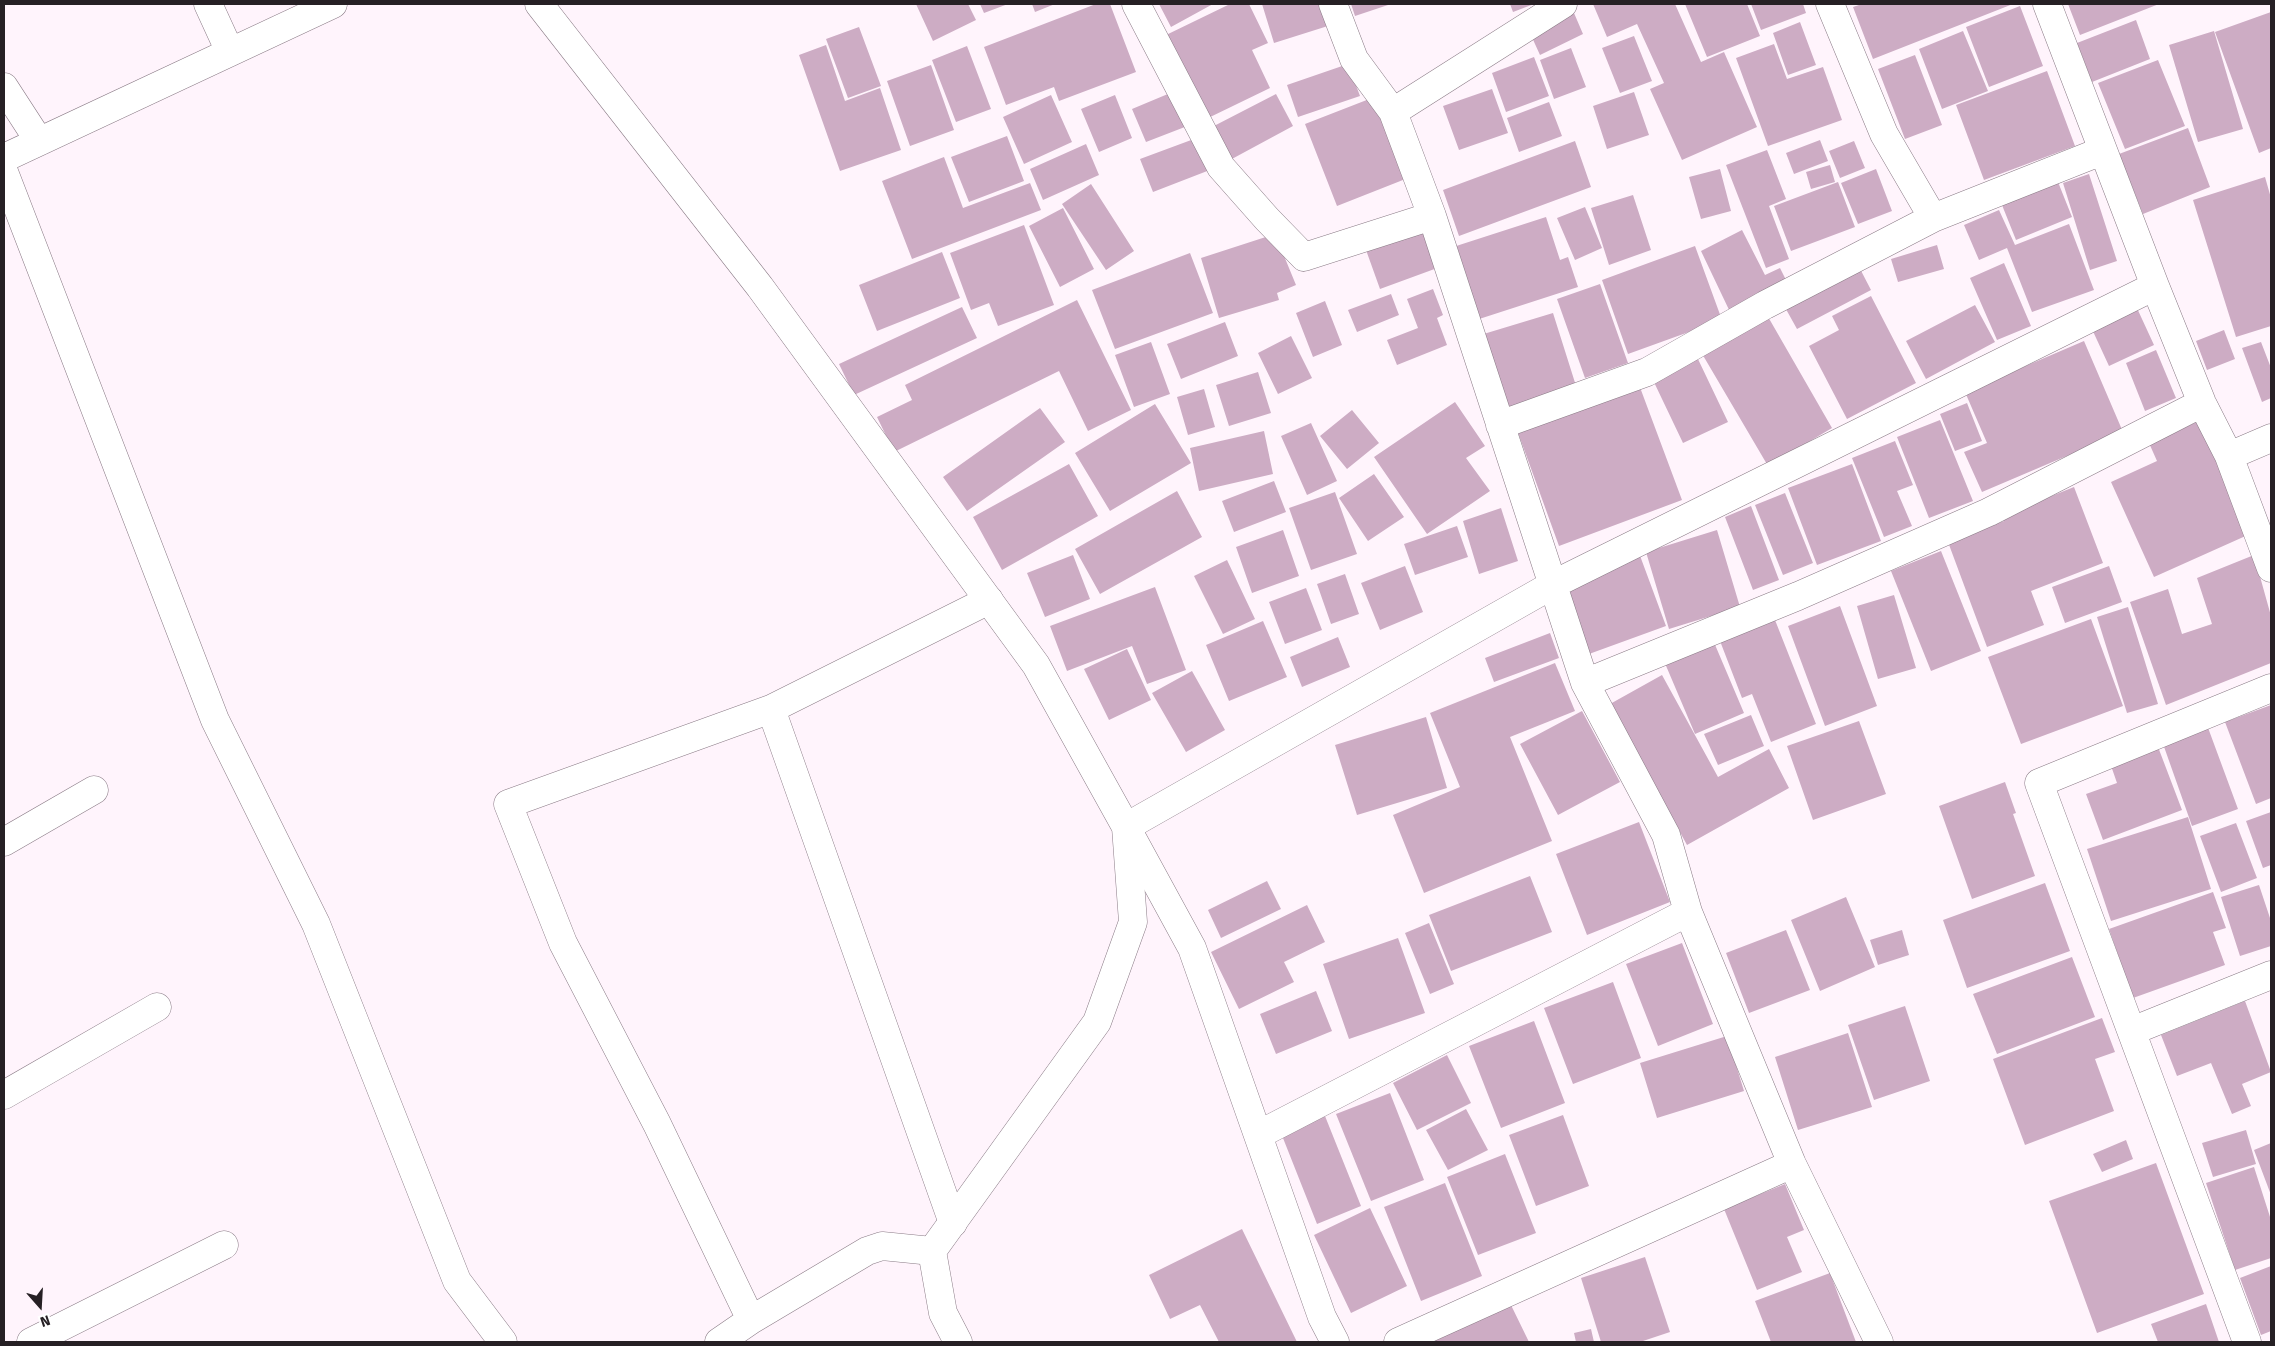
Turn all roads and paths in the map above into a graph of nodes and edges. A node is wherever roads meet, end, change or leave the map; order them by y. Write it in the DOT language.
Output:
graph roads {
  1 [pos="208,4"];
  2 [pos="333,4"];
  3 [pos="539,4"];
  4 [pos="1136,4"];
  5 [pos="1333,4"];
  6 [pos="1563,4"];
  7 [pos="1830,4"];
  8 [pos="2047,4"];
  9 [pos="230,52"];
  10 [pos="4,87"];
  11 [pos="1392,112"];
  12 [pos="39,141"];
  13 [pos="2102,151"];
  14 [pos="4,158"];
  15 [pos="4,172"];
  16 [pos="1432,216"];
  17 [pos="1933,218"];
  18 [pos="2155,286"];
  19 [pos="2202,403"];
  20 [pos="1500,425"];
  21 [pos="2271,438"];
  22 [pos="2229,456"];
  23 [pos="2271,568"];
  24 [pos="1554,584"];
  25 [pos="988,600"];
  26 [pos="1585,683"];
  27 [pos="2271,688"];
  28 [pos="771,709"];
  29 [pos="94,790"];
  30 [pos="1126,827"];
  31 [pos="4,842"];
  32 [pos="1688,912"];
  33 [pos="2271,975"];
  34 [pos="157,1006"];
  35 [pos="2132,1031"];
  36 [pos="4,1095"];
  37 [pos="1258,1135"];
  38 [pos="1792,1164"];
  39 [pos="952,1223"];
  40 [pos="224,1246"];
  41 [pos="932,1251"];
  42 [pos="751,1320"];
  43 [pos="32,1342"];
  44 [pos="503,1342"];
  45 [pos="719,1342"];
  46 [pos="958,1342"];
  47 [pos="1335,1342"];
  48 [pos="1398,1342"];
  49 [pos="1879,1342"];
  50 [pos="2247,1342"];
  1 -- 9 [label="street"];
  2 -- 9 [label="street"];
  3 -- 25 [label="street"];
  4 -- 16 [label="street"];
  5 -- 11 [label="street"];
  6 -- 11 [label="street"];
  7 -- 17 [label="street"];
  8 -- 13 [label="street"];
  9 -- 12 [label="street"];
  10 -- 12 [label="street"];
  11 -- 16 [label="street"];
  12 -- 14 [label="street"];
  13 -- 17 [label="street"];
  13 -- 18 [label="street"];
  15 -- 44 [label="street"];
  16 -- 20 [label="street"];
  17 -- 20 [label="street"];
  18 -- 19 [label="street"];
  18 -- 24 [label="street"];
  19 -- 22 [label="street"];
  19 -- 26 [label="street"];
  20 -- 24 [label="street"];
  21 -- 22 [label="street"];
  22 -- 23 [label="street"];
  24 -- 26 [label="street"];
  24 -- 30 [label="street"];
  25 -- 28 [label="street"];
  25 -- 30 [label="street"];
  26 -- 32 [label="street"];
  27 -- 35 [label="street"];
  28 -- 39 [label="street"];
  28 -- 42 [label="street"];
  29 -- 31 [label="street"];
  30 -- 37 [label="street"];
  30 -- 39 [label="street"];
  32 -- 37 [label="street"];
  32 -- 38 [label="street"];
  33 -- 35 [label="street"];
  34 -- 36 [label="street"];
  35 -- 50 [label="street"];
  37 -- 47 [label="street"];
  38 -- 48 [label="street"];
  38 -- 49 [label="street"];
  39 -- 41 [label="street"];
  40 -- 43 [label="street"];
  41 -- 42 [label="street"];
  41 -- 46 [label="street"];
  42 -- 45 [label="street"];
}
